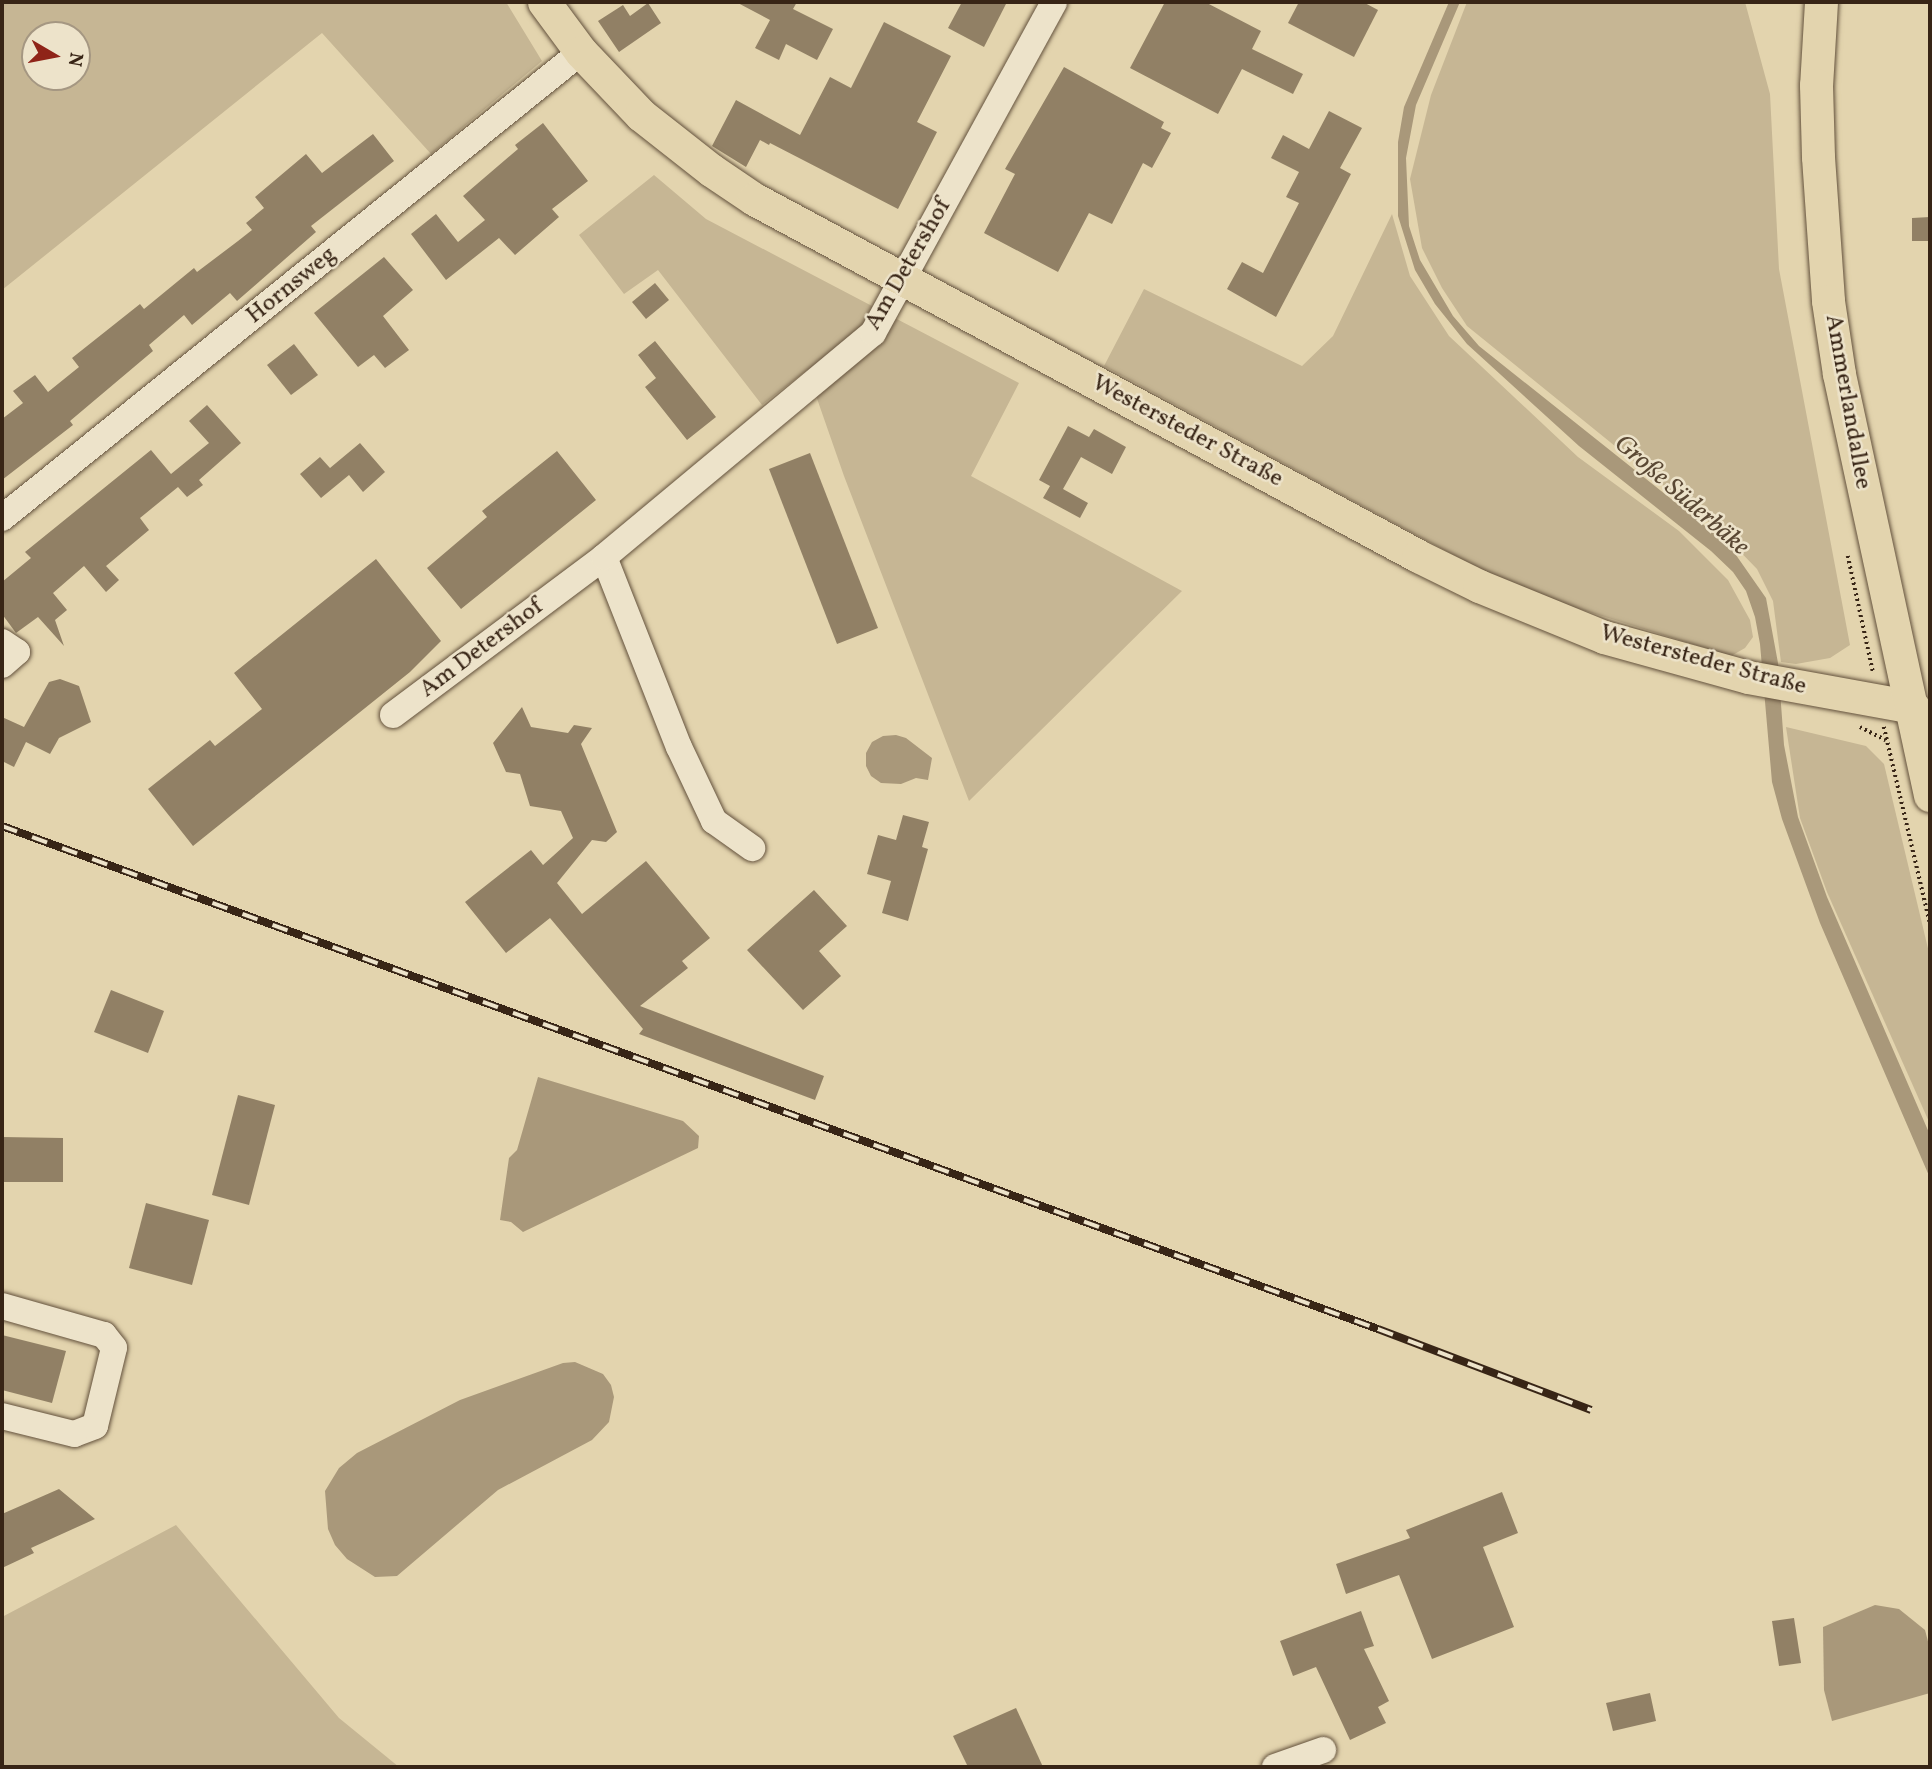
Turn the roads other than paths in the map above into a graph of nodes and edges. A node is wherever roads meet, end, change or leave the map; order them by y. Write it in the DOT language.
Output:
graph roads {
  1 [pos="544,2"];
  2 [pos="1054,2"];
  3 [pos="1821,2"];
  4 [pos="581,52"];
  5 [pos="904,279"];
  6 [pos="2,518"];
  7 [pos="604,557"];
  8 [pos="2,642"];
  9 [pos="2,665"];
  10 [pos="1922,707"];
  11 [pos="393,715"];
  12 [pos="1930,795"];
  13 [pos="752,848"];
  14 [pos="2,1307"];
  15 [pos="2,1416"];
  16 [pos="1323,1750"];
  17 [pos="1275,1767"];
  1 -- 4 [label="main road, Westersteder Straße"];
  2 -- 5 [label="street, Am Detershof"];
  3 -- 10 [label="main road, Ammerlandallee"];
  4 -- 5 [label="main road, Westersteder Straße"];
  4 -- 6 [label="street, Hornsweg"];
  5 -- 7 [label="street, Am Detershof"];
  5 -- 10 [label="main road, Westersteder Straße"];
  7 -- 11 [label="street, Am Detershof"];
  7 -- 13 [label="street"];
  8 -- 9 [label="street"];
  10 -- 12 [label="main road, Ammerlandallee"];
  14 -- 15 [label="street"];
  16 -- 17 [label="street"];
}
